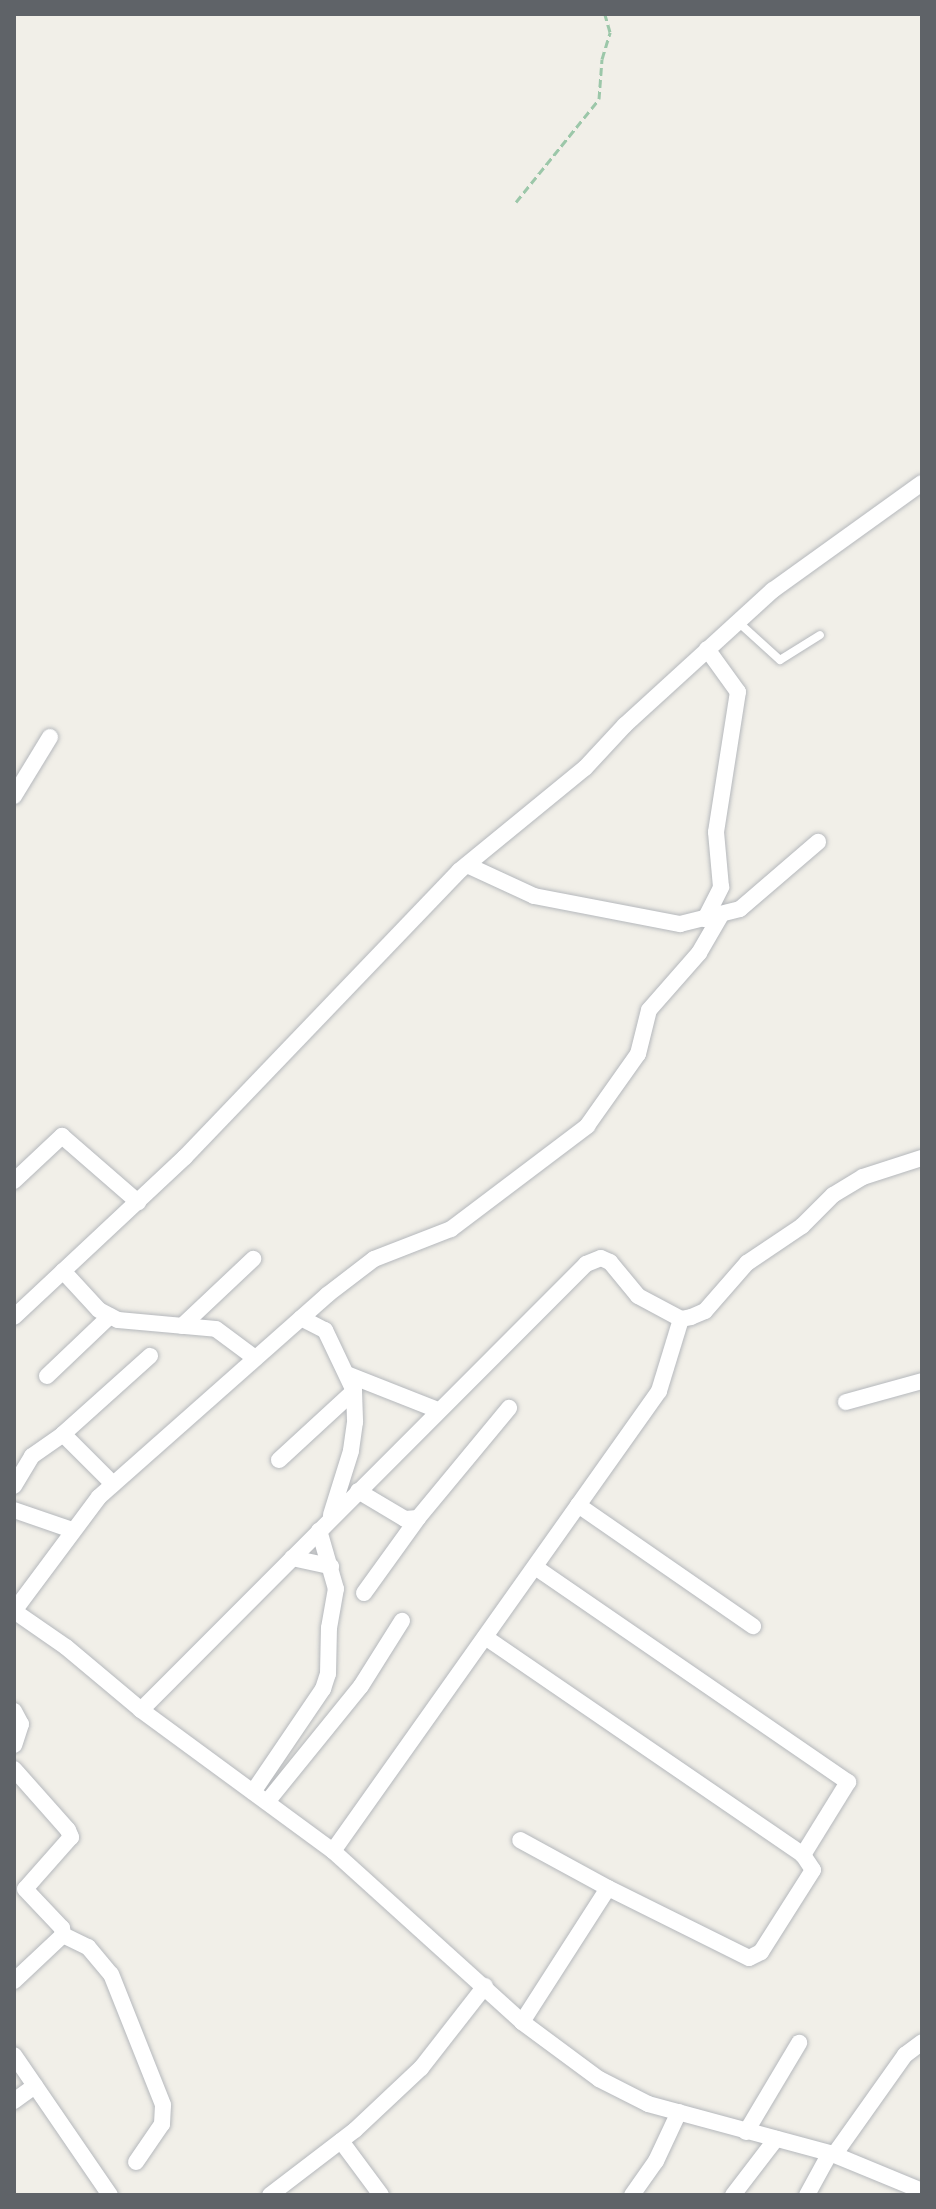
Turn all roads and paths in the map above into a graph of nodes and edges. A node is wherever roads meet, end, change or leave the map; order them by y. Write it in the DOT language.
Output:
graph roads {
  1 [pos="605,14"];
  2 [pos="516,202"];
  3 [pos="922,483"];
  4 [pos="737,621"];
  5 [pos="820,635"];
  6 [pos="707,649"];
  7 [pos="50,737"];
  8 [pos="14,796"];
  9 [pos="818,842"];
  10 [pos="467,865"];
  11 [pos="713,917"];
  12 [pos="922,1158"];
  13 [pos="14,1181"];
  14 [pos="138,1202"];
  15 [pos="253,1259"];
  16 [pos="63,1271"];
  17 [pos="327,1295"];
  18 [pos="110,1316"];
  19 [pos="14,1317"];
  20 [pos="301,1318"];
  21 [pos="681,1319"];
  22 [pos="182,1326"];
  23 [pos="325,1330"];
  24 [pos="150,1356"];
  25 [pos="255,1358"];
  26 [pos="47,1376"];
  27 [pos="922,1381"];
  28 [pos="351,1383"];
  29 [pos="846,1402"];
  30 [pos="509,1408"];
  31 [pos="438,1410"];
  32 [pos="63,1434"];
  33 [pos="279,1460"];
  34 [pos="113,1484"];
  35 [pos="14,1486"];
  36 [pos="358,1491"];
  37 [pos="578,1505"];
  38 [pos="14,1510"];
  39 [pos="418,1518"];
  40 [pos="325,1524"];
  41 [pos="72,1530"];
  42 [pos="292,1558"];
  43 [pos="331,1566"];
  44 [pos="535,1567"];
  45 [pos="364,1593"];
  46 [pos="14,1611"];
  47 [pos="402,1621"];
  48 [pos="753,1626"];
  49 [pos="485,1637"];
  50 [pos="141,1710"];
  51 [pos="14,1711"];
  52 [pos="14,1745"];
  53 [pos="14,1769"];
  54 [pos="260,1797"];
  55 [pos="520,1840"];
  56 [pos="333,1851"];
  57 [pos="803,1855"];
  58 [pos="608,1888"];
  59 [pos="63,1935"];
  60 [pos="14,1981"];
  61 [pos="485,1986"];
  62 [pos="522,2022"];
  63 [pos="922,2042"];
  64 [pos="799,2043"];
  65 [pos="14,2055"];
  66 [pos="35,2086"];
  67 [pos="14,2101"];
  68 [pos="679,2112"];
  69 [pos="746,2132"];
  70 [pos="776,2139"];
  71 [pos="341,2141"];
  72 [pos="832,2154"];
  73 [pos="136,2162"];
  74 [pos="820,2171"];
  75 [pos="922,2191"];
  76 [pos="110,2195"];
  77 [pos="270,2195"];
  78 [pos="381,2195"];
  79 [pos="632,2195"];
  80 [pos="733,2195"];
  81 [pos="807,2195"];
  82 [pos="824,2195"];
  1 -- 2 [label="path"];
  3 -- 4 [label="street"];
  4 -- 5 [label="lane"];
  4 -- 6 [label="street"];
  6 -- 10 [label="street"];
  6 -- 11 [label="street"];
  7 -- 8 [label="street"];
  9 -- 11 [label="street"];
  10 -- 11 [label="street"];
  10 -- 14 [label="street"];
  11 -- 17 [label="street"];
  12 -- 21 [label="street"];
  13 -- 14 [label="street"];
  14 -- 16 [label="street"];
  15 -- 22 [label="street"];
  16 -- 18 [label="street"];
  16 -- 19 [label="street"];
  17 -- 20 [label="street"];
  17 -- 23 [label="street"];
  18 -- 22 [label="street"];
  18 -- 26 [label="street"];
  20 -- 23 [label="street"];
  20 -- 25 [label="street"];
  21 -- 31 [label="street"];
  21 -- 37 [label="street"];
  22 -- 25 [label="street"];
  23 -- 28 [label="street"];
  24 -- 32 [label="street"];
  25 -- 34 [label="street"];
  27 -- 29 [label="street"];
  28 -- 31 [label="street"];
  28 -- 33 [label="street"];
  28 -- 40 [label="street"];
  30 -- 39 [label="street"];
  31 -- 36 [label="street"];
  32 -- 34 [label="street"];
  32 -- 35 [label="street"];
  34 -- 41 [label="street"];
  36 -- 39 [label="street"];
  36 -- 40 [label="street"];
  37 -- 44 [label="street"];
  37 -- 48 [label="street"];
  38 -- 41 [label="street"];
  39 -- 45 [label="street"];
  40 -- 42 [label="street"];
  40 -- 43 [label="street"];
  41 -- 46 [label="street"];
  42 -- 43 [label="street"];
  42 -- 50 [label="street"];
  43 -- 54 [label="street"];
  44 -- 49 [label="street"];
  44 -- 57 [label="street"];
  46 -- 50 [label="street"];
  47 -- 54 [label="street"];
  49 -- 56 [label="street"];
  49 -- 57 [label="street"];
  50 -- 54 [label="street"];
  51 -- 52 [label="street"];
  53 -- 59 [label="street"];
  54 -- 56 [label="street"];
  55 -- 58 [label="street"];
  56 -- 61 [label="street"];
  57 -- 58 [label="street"];
  58 -- 62 [label="street"];
  59 -- 60 [label="street"];
  59 -- 73 [label="street"];
  61 -- 62 [label="street"];
  61 -- 71 [label="street"];
  62 -- 68 [label="street"];
  63 -- 72 [label="street"];
  64 -- 69 [label="street"];
  65 -- 66 [label="street"];
  66 -- 67 [label="street"];
  66 -- 76 [label="street"];
  68 -- 69 [label="street"];
  68 -- 79 [label="street"];
  69 -- 70 [label="street"];
  70 -- 72 [label="street"];
  70 -- 80 [label="street"];
  71 -- 77 [label="street"];
  71 -- 78 [label="street"];
  72 -- 74 [label="street"];
  72 -- 75 [label="street"];
  74 -- 81 [label="street"];
  74 -- 82 [label="street"];
}
